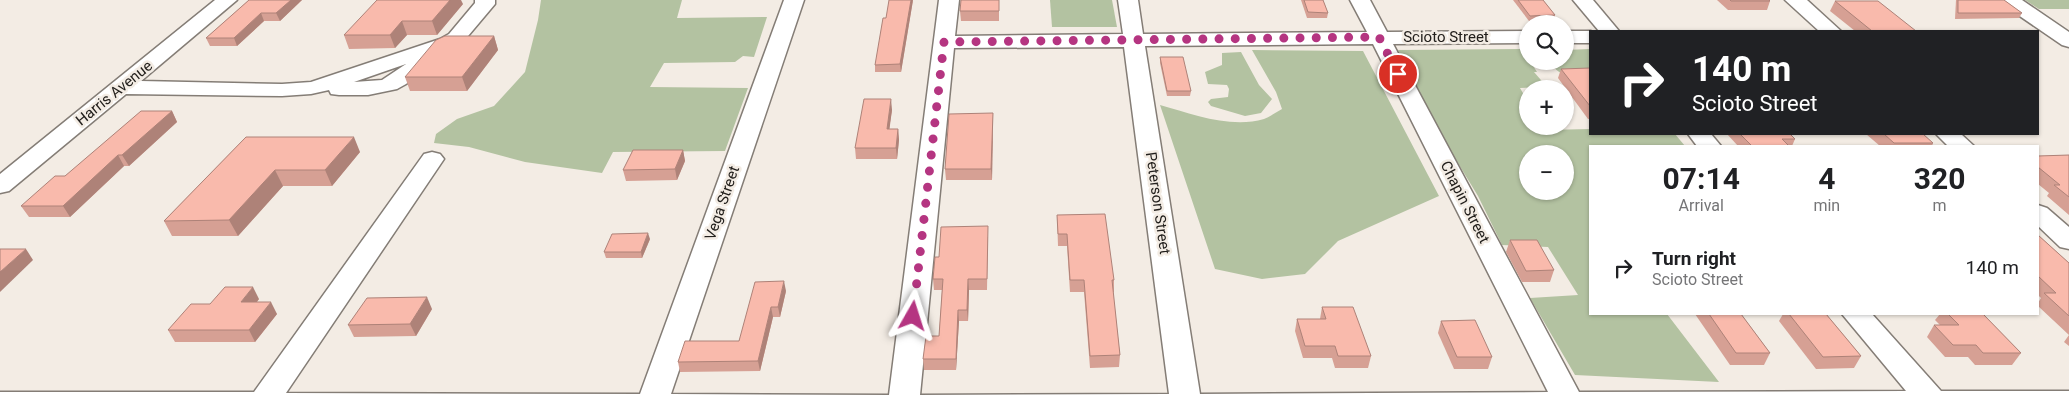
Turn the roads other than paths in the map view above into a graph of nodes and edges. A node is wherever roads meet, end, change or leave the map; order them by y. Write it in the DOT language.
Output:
graph roads {
  1 [pos="227,0"];
  2 [pos="485,0"];
  3 [pos="794,0"];
  4 [pos="949,0"];
  5 [pos="1128,0"];
  6 [pos="1360,0"];
  7 [pos="1583,0"];
  8 [pos="1795,0"];
  9 [pos="2009,0"];
  10 [pos="1608,30"];
  11 [pos="1830,30"];
  12 [pos="1379,37"];
  13 [pos="1519,37"];
  14 [pos="1574,37"];
  15 [pos="1589,37"];
  16 [pos="1134,39"];
  17 [pos="2039,39"];
  18 [pos="2068,40"];
  19 [pos="944,42"];
  20 [pos="121,87"];
  21 [pos="1700,135"];
  22 [pos="1949,135"];
  23 [pos="1709,145"];
  24 [pos="1961,145"];
  25 [pos="432,159"];
  26 [pos="0,186"];
  27 [pos="2039,214"];
  28 [pos="2069,241"];
  29 [pos="1857,315"];
  30 [pos="2069,402"];
  31 [pos="0,403"];
  32 [pos="1569,403"];
  33 [pos="262,404"];
  34 [pos="1186,405"];
  35 [pos="1946,405"];
  36 [pos="651,406"];
  37 [pos="903,406"];
  38 [pos="1635,407"];
  39 [pos="1032,408"];
  40 [pos="1364,408"];
  41 [pos="696,409"];
  1 -- 20 [label="street, Harris Avenue"];
  2 -- 20 [label="street"];
  3 -- 36 [label="street, Vega Street"];
  4 -- 19 [label="street"];
  5 -- 16 [label="street, Peterson Street"];
  6 -- 12 [label="street, Chapin Street"];
  7 -- 10 [label="street"];
  8 -- 11 [label="street"];
  9 -- 18 [label="street"];
  12 -- 13 [label="street, Scioto Street"];
  12 -- 16 [label="street, Scioto Street"];
  12 -- 32 [label="street, Chapin Street"];
  14 -- 15 [label="street"];
  16 -- 19 [label="street, Scioto Street"];
  16 -- 34 [label="street, Peterson Street"];
  17 -- 18 [label="street"];
  19 -- 37 [label="street"];
  20 -- 26 [label="street, Harris Avenue"];
  21 -- 23 [label="street"];
  22 -- 24 [label="street"];
  25 -- 33 [label="street"];
  27 -- 28 [label="street"];
  29 -- 35 [label="street"];
  30 -- 35 [label="street"];
  31 -- 33 [label="street"];
  32 -- 38 [label="street"];
  32 -- 40 [label="street"];
  33 -- 36 [label="street"];
  34 -- 39 [label="street"];
  34 -- 40 [label="street"];
  35 -- 38 [label="street"];
  36 -- 41 [label="street"];
  37 -- 39 [label="street"];
  37 -- 41 [label="street"];
}
